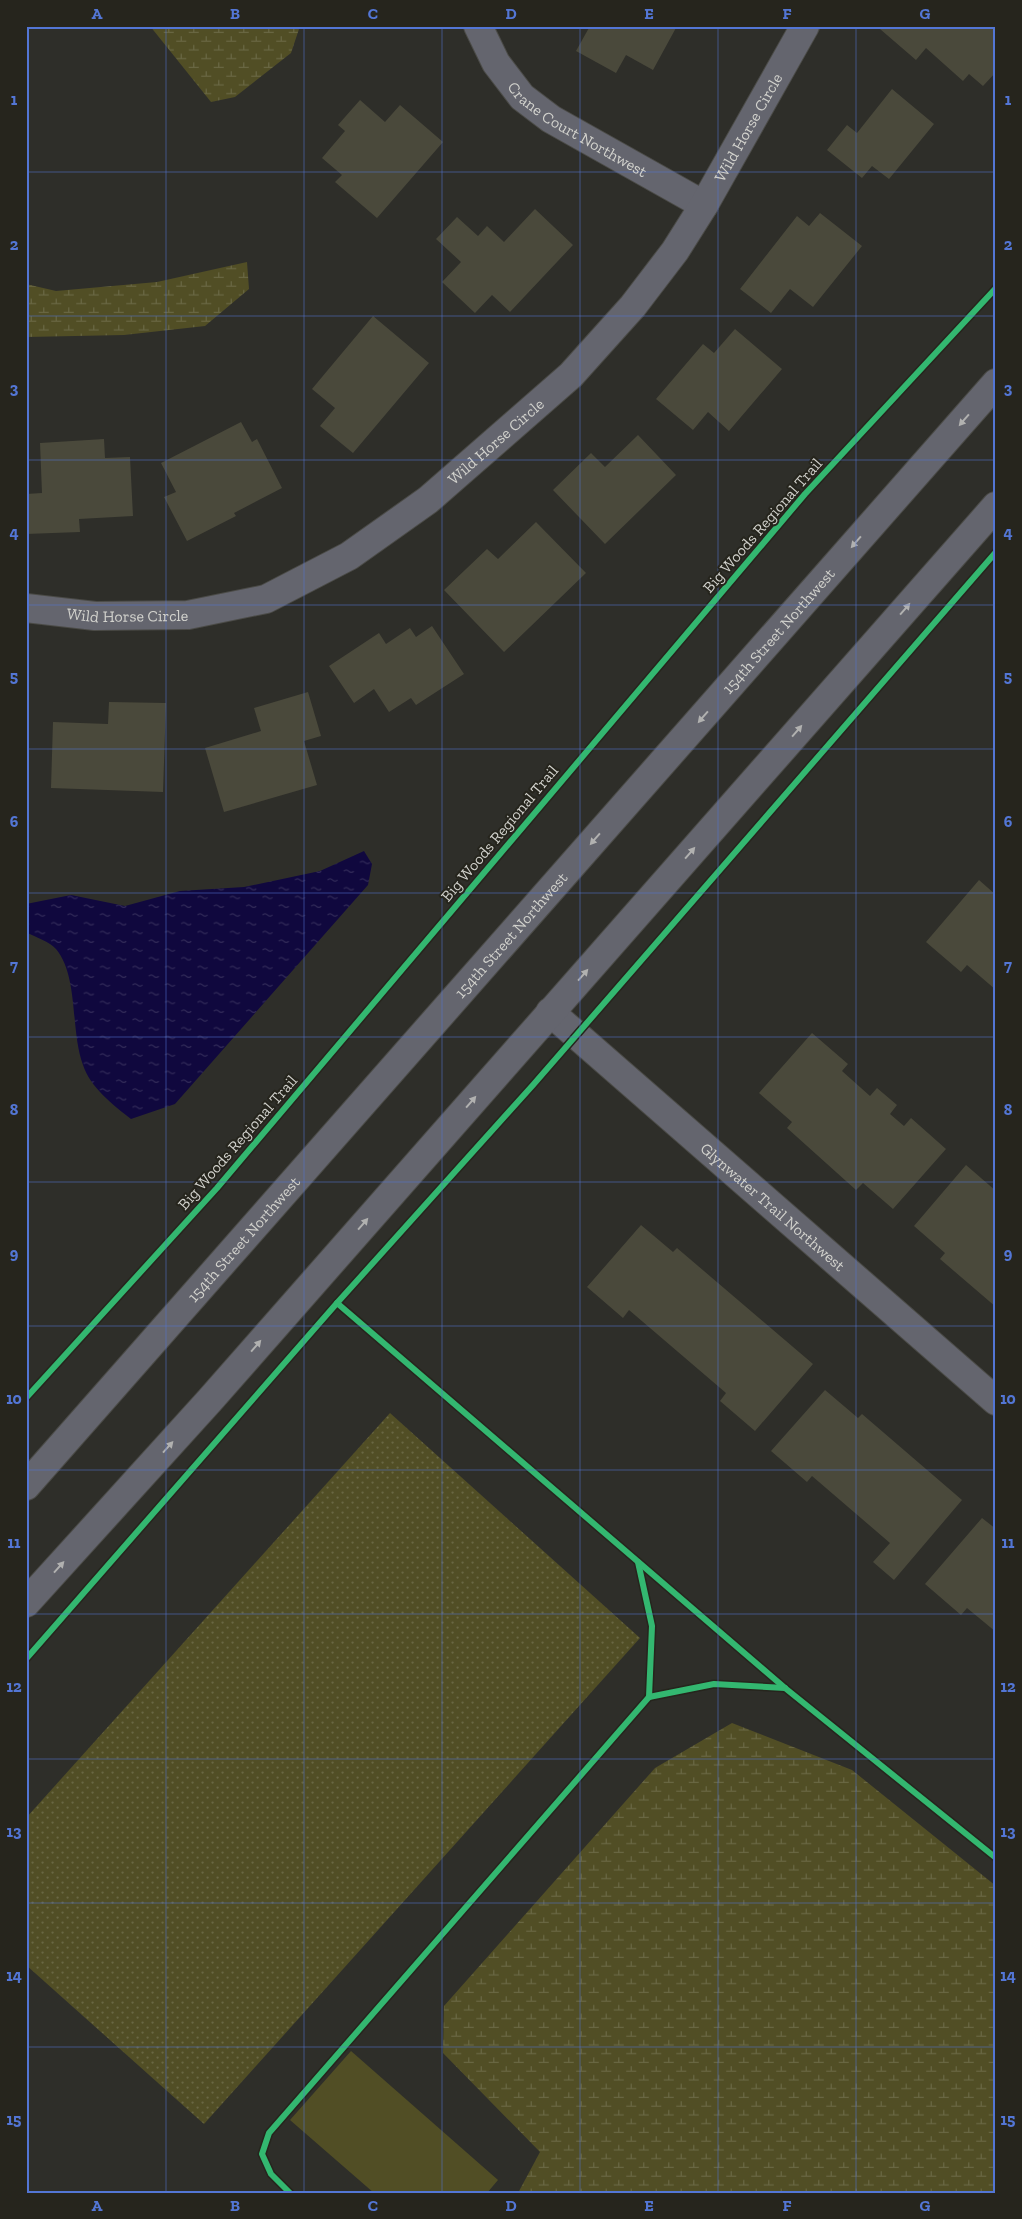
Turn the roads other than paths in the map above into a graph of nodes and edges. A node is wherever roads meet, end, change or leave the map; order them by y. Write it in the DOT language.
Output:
graph roads {
  1 [pos="478,26"];
  2 [pos="804,26"];
  3 [pos="704,205"];
  4 [pos="996,383"];
  5 [pos="996,506"];
  6 [pos="26,608"];
  7 [pos="550,1012"];
  8 [pos="996,1401"];
  9 [pos="26,1486"];
  10 [pos="26,1604"];
  1 -- 3 [label="street, Crane Court Northwest"];
  2 -- 3 [label="street, Wild Horse Circle"];
  3 -- 6 [label="street, Wild Horse Circle"];
  4 -- 9 [label="street, 154th Street Northwest, one-way"];
  7 -- 5 [label="street, one-way"];
  7 -- 8 [label="street, Glynwater Trail Northwest"];
  10 -- 7 [label="street, one-way"];
}
